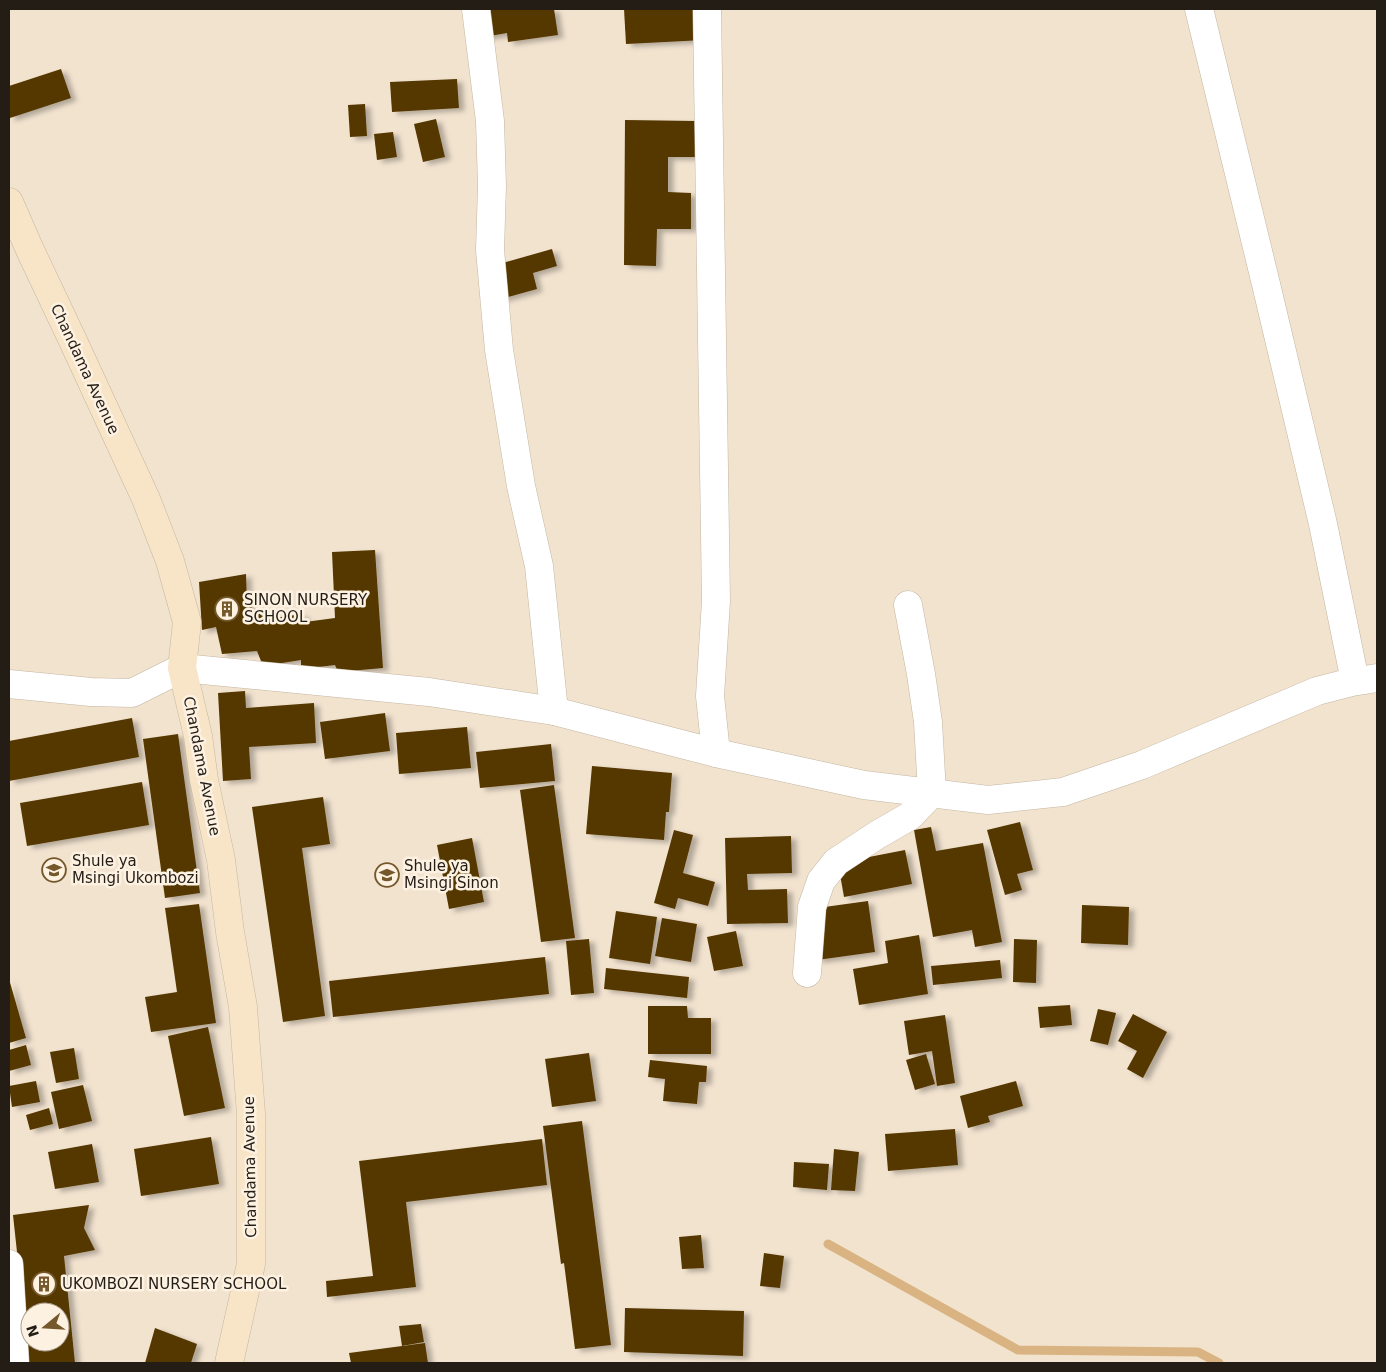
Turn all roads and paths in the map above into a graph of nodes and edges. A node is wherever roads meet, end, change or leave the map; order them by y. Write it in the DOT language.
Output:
graph roads {
  1 [pos="476,9"];
  2 [pos="708,9"];
  3 [pos="1199,9"];
  4 [pos="9,202"];
  5 [pos="908,605"];
  6 [pos="182,668"];
  7 [pos="1366,680"];
  8 [pos="9,684"];
  9 [pos="554,711"];
  10 [pos="716,753"];
  11 [pos="932,793"];
  12 [pos="807,973"];
  13 [pos="9,1264"];
  14 [pos="15,1363"];
  15 [pos="229,1363"];
  1 -- 9 [label="street"];
  2 -- 10 [label="street"];
  3 -- 7 [label="street"];
  4 -- 6 [label="street, Chandama Avenue"];
  5 -- 11 [label="street"];
  6 -- 8 [label="street"];
  6 -- 9 [label="street"];
  6 -- 15 [label="street, Chandama Avenue"];
  7 -- 11 [label="street"];
  9 -- 10 [label="street"];
  10 -- 11 [label="street"];
  11 -- 12 [label="street"];
  13 -- 14 [label="street"];
}
